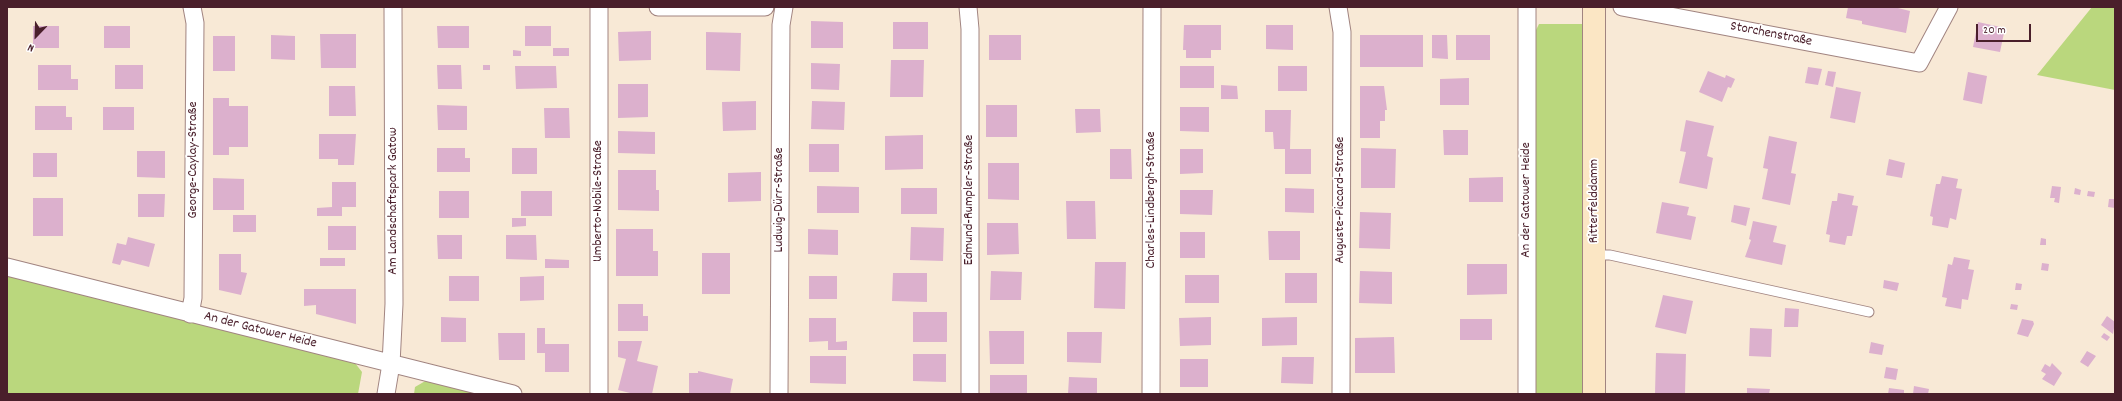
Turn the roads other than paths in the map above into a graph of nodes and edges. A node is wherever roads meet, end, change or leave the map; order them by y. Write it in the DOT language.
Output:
graph roads {
  1 [pos="192,7"];
  2 [pos="393,7"];
  3 [pos="599,7"];
  4 [pos="658,7"];
  5 [pos="765,7"];
  6 [pos="784,7"];
  7 [pos="968,7"];
  8 [pos="1152,7"];
  9 [pos="1338,7"];
  10 [pos="1527,7"];
  11 [pos="1594,7"];
  12 [pos="1622,7"];
  13 [pos="1949,7"];
  14 [pos="1595,255"];
  15 [pos="7,267"];
  16 [pos="1869,312"];
  17 [pos="190,314"];
  18 [pos="391,364"];
  19 [pos="386,394"];
  20 [pos="514,394"];
  21 [pos="599,394"];
  22 [pos="779,394"];
  23 [pos="970,394"];
  24 [pos="1151,394"];
  25 [pos="1341,394"];
  26 [pos="1527,394"];
  27 [pos="1594,394"];
  1 -- 17 [label="street, George-Caylay-Straße"];
  2 -- 18 [label="street, Am Landschaftspark Gatow"];
  3 -- 21 [label="street, Umberto-Nobile-Straße"];
  4 -- 5 [label="street"];
  6 -- 22 [label="street, Ludwig-Dürr-Straße"];
  7 -- 23 [label="street, Edmund-Rumpler-Straße"];
  8 -- 24 [label="street, Charles-Lindbergh-Straße"];
  9 -- 25 [label="street, Auguste-Piccard-Straße"];
  10 -- 26 [label="street, An der Gatower Heide"];
  11 -- 14 [label="main road, Ritterfelddamm"];
  12 -- 13 [label="street, Storchenstraße"];
  14 -- 16 [label="lane"];
  14 -- 27 [label="main road, Ritterfelddamm"];
  15 -- 17 [label="street, An der Gatower Heide"];
  17 -- 18 [label="street, An der Gatower Heide"];
  18 -- 19 [label="street, Am Landschaftspark Gatow"];
  18 -- 20 [label="street, An der Gatower Heide"];
}
